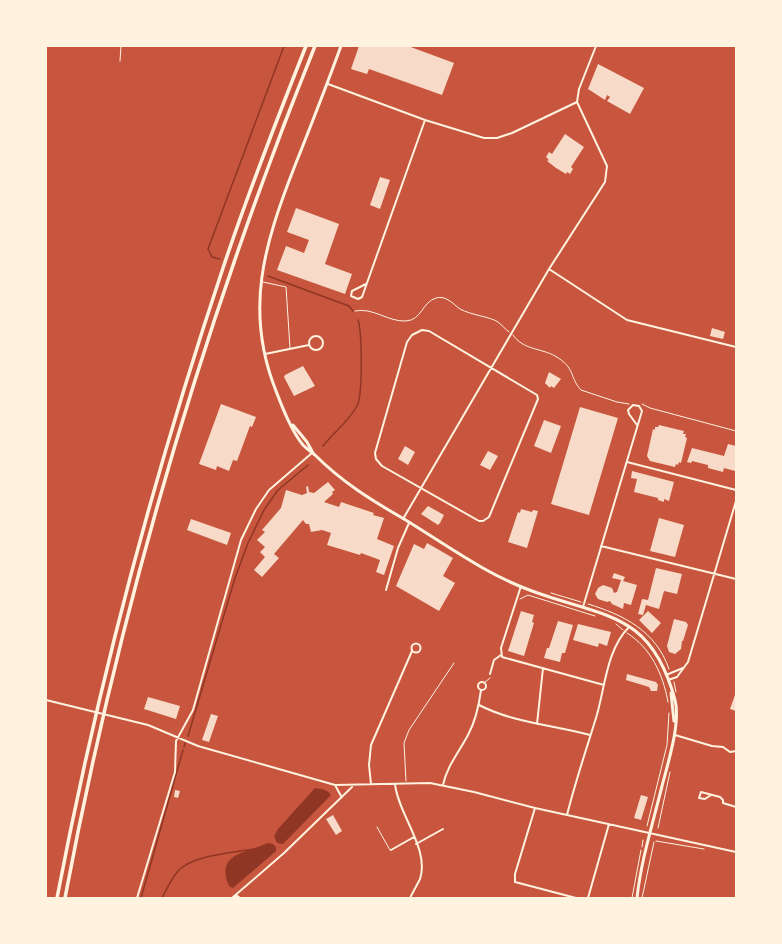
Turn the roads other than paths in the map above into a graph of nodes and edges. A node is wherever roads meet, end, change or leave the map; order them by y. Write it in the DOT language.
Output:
graph roads {
  1 [pos="306,46"];
  2 [pos="315,46"];
  3 [pos="341,46"];
  4 [pos="596,46"];
  5 [pos="328,84"];
  6 [pos="577,102"];
  7 [pos="425,120"];
  8 [pos="549,269"];
  9 [pos="260,282"];
  10 [pos="366,284"];
  11 [pos="309,345"];
  12 [pos="736,347"];
  13 [pos="290,348"];
  14 [pos="264,354"];
  15 [pos="491,367"];
  16 [pos="637,424"];
  17 [pos="313,453"];
  18 [pos="627,462"];
  19 [pos="421,488"];
  20 [pos="736,490"];
  21 [pos="736,501"];
  22 [pos="403,519"];
  23 [pos="409,523"];
  24 [pos="601,546"];
  25 [pos="715,573"];
  26 [pos="736,579"];
  27 [pos="521,586"];
  28 [pos="386,590"];
  29 [pos="583,607"];
  30 [pos="630,626"];
  31 [pos="412,651"];
  32 [pos="501,655"];
  33 [pos="543,668"];
  34 [pos="684,668"];
  35 [pos="490,674"];
  36 [pos="666,675"];
  37 [pos="668,680"];
  38 [pos="604,685"];
  39 [pos="481,690"];
  40 [pos="46,700"];
  41 [pos="478,705"];
  42 [pos="537,724"];
  43 [pos="590,735"];
  44 [pos="674,735"];
  45 [pos="178,737"];
  46 [pos="736,751"];
  47 [pos="371,784"];
  48 [pos="396,784"];
  49 [pos="335,785"];
  50 [pos="353,786"];
  51 [pos="443,786"];
  52 [pos="711,795"];
  53 [pos="341,796"];
  54 [pos="736,807"];
  55 [pos="535,808"];
  56 [pos="567,815"];
  57 [pos="608,824"];
  58 [pos="377,827"];
  59 [pos="443,829"];
  60 [pos="650,834"];
  61 [pos="414,837"];
  62 [pos="416,844"];
  63 [pos="391,850"];
  64 [pos="736,852"];
  65 [pos="236,894"];
  66 [pos="57,898"];
  67 [pos="65,898"];
  68 [pos="137,898"];
  69 [pos="232,898"];
  70 [pos="240,898"];
  71 [pos="410,898"];
  72 [pos="576,898"];
  73 [pos="588,898"];
  74 [pos="637,898"];
  1 -- 66 [label="highway"];
  2 -- 67 [label="highway"];
  3 -- 5 [label="main road"];
  4 -- 6 [label="street"];
  5 -- 7 [label="street"];
  5 -- 9 [label="main road"];
  6 -- 7 [label="street"];
  6 -- 8 [label="street"];
  7 -- 10 [label="street"];
  8 -- 12 [label="street"];
  8 -- 15 [label="street"];
  9 -- 13 [label="lane"];
  9 -- 14 [label="main road"];
  10 -- 10 [label="street"];
  11 -- 11 [label="street"];
  11 -- 13 [label="street"];
  13 -- 14 [label="street"];
  14 -- 17 [label="main road"];
  15 -- 19 [label="street"];
  15 -- 19 [label="street"];
  15 -- 19 [label="street"];
  16 -- 16 [label="street"];
  16 -- 18 [label="street"];
  17 -- 22 [label="main road"];
  17 -- 45 [label="street"];
  18 -- 20 [label="street"];
  18 -- 24 [label="street"];
  19 -- 22 [label="street"];
  21 -- 25 [label="street"];
  22 -- 23 [label="main road"];
  23 -- 27 [label="main road"];
  23 -- 28 [label="street"];
  24 -- 25 [label="street"];
  24 -- 29 [label="street"];
  25 -- 26 [label="street"];
  25 -- 34 [label="street"];
  27 -- 29 [label="main road"];
  27 -- 32 [label="street"];
  29 -- 30 [label="main road"];
  30 -- 36 [label="main road"];
  30 -- 38 [label="street"];
  31 -- 31 [label="street"];
  31 -- 47 [label="street"];
  32 -- 33 [label="street"];
  32 -- 35 [label="street"];
  33 -- 38 [label="street"];
  33 -- 42 [label="street"];
  34 -- 36 [label="street"];
  34 -- 37 [label="street"];
  36 -- 37 [label="main road"];
  37 -- 44 [label="main road"];
  38 -- 43 [label="street"];
  39 -- 39 [label="street"];
  39 -- 41 [label="street"];
  40 -- 45 [label="street"];
  41 -- 42 [label="street"];
  41 -- 51 [label="street"];
  42 -- 43 [label="street"];
  43 -- 56 [label="street"];
  44 -- 46 [label="street"];
  44 -- 60 [label="main road"];
  45 -- 49 [label="street"];
  45 -- 68 [label="street"];
  47 -- 48 [label="street"];
  47 -- 50 [label="street"];
  48 -- 51 [label="street"];
  48 -- 61 [label="street"];
  49 -- 50 [label="street"];
  49 -- 53 [label="street"];
  50 -- 53 [label="street"];
  51 -- 55 [label="street"];
  52 -- 52 [label="street"];
  52 -- 54 [label="street"];
  53 -- 65 [label="street"];
  55 -- 56 [label="street"];
  55 -- 72 [label="street"];
  56 -- 57 [label="street"];
  57 -- 60 [label="street"];
  57 -- 73 [label="street"];
  58 -- 63 [label="lane"];
  59 -- 62 [label="street"];
  60 -- 64 [label="street"];
  60 -- 74 [label="main road"];
  61 -- 62 [label="street"];
  61 -- 63 [label="street"];
  62 -- 71 [label="street"];
  65 -- 69 [label="street"];
  65 -- 70 [label="street"];
}
